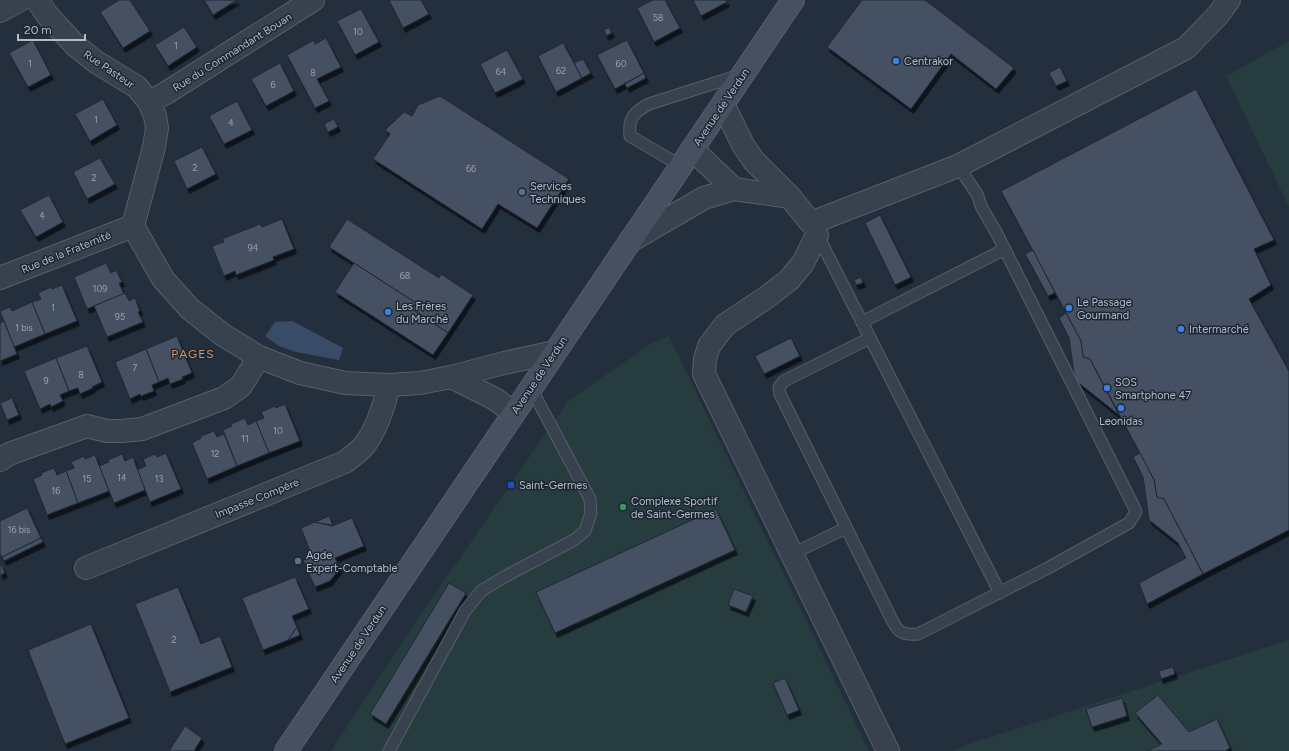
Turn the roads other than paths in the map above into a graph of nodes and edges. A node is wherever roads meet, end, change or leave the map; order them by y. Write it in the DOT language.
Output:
graph roads {
  1 [pos="20,0"];
  2 [pos="37,0"];
  3 [pos="313,0"];
  4 [pos="793,0"];
  5 [pos="1229,0"];
  6 [pos="0,12"];
  7 [pos="743,74"];
  8 [pos="149,102"];
  9 [pos="723,104"];
  10 [pos="687,157"];
  11 [pos="958,166"];
  12 [pos="734,189"];
  13 [pos="790,197"];
  14 [pos="132,226"];
  15 [pos="814,229"];
  16 [pos="630,242"];
  17 [pos="1005,249"];
  18 [pos="0,278"];
  19 [pos="862,322"];
  20 [pos="870,338"];
  21 [pos="555,352"];
  22 [pos="259,357"];
  23 [pos="450,377"];
  24 [pos="389,386"];
  25 [pos="531,388"];
  26 [pos="514,413"];
  27 [pos="0,460"];
  28 [pos="846,528"];
  29 [pos="792,554"];
  30 [pos="86,568"];
  31 [pos="1000,593"];
  32 [pos="286,751"];
  33 [pos="389,751"];
  34 [pos="888,751"];
  1 -- 6 [label="street"];
  2 -- 8 [label="street, Rue Pasteur"];
  3 -- 8 [label="street, Rue du Commandant Bouan"];
  4 -- 7 [label="main road, Avenue de Verdun"];
  5 -- 11 [label="street"];
  7 -- 9 [label="main road, Avenue de Verdun"];
  7 -- 10 [label="lane"];
  8 -- 14 [label="street"];
  9 -- 10 [label="main road, Avenue de Verdun"];
  9 -- 13 [label="street"];
  10 -- 12 [label="street"];
  10 -- 16 [label="main road, Avenue de Verdun"];
  11 -- 15 [label="street"];
  11 -- 17 [label="lane"];
  12 -- 13 [label="street"];
  12 -- 16 [label="street"];
  13 -- 15 [label="street"];
  14 -- 18 [label="street, Rue de la Fraternité"];
  14 -- 22 [label="street"];
  15 -- 19 [label="lane"];
  15 -- 29 [label="street"];
  16 -- 21 [label="main road, Avenue de Verdun"];
  17 -- 19 [label="lane"];
  17 -- 31 [label="lane"];
  19 -- 20 [label="lane"];
  20 -- 28 [label="lane"];
  20 -- 31 [label="lane"];
  21 -- 23 [label="street"];
  21 -- 25 [label="main road, Avenue de Verdun"];
  22 -- 24 [label="street"];
  22 -- 27 [label="street"];
  23 -- 24 [label="street"];
  23 -- 26 [label="street"];
  24 -- 30 [label="street, Impasse Compère"];
  25 -- 26 [label="main road, Avenue de Verdun"];
  25 -- 33 [label="lane"];
  26 -- 32 [label="main road, Avenue de Verdun"];
  28 -- 29 [label="lane"];
  28 -- 31 [label="lane"];
  29 -- 34 [label="street"];
}
